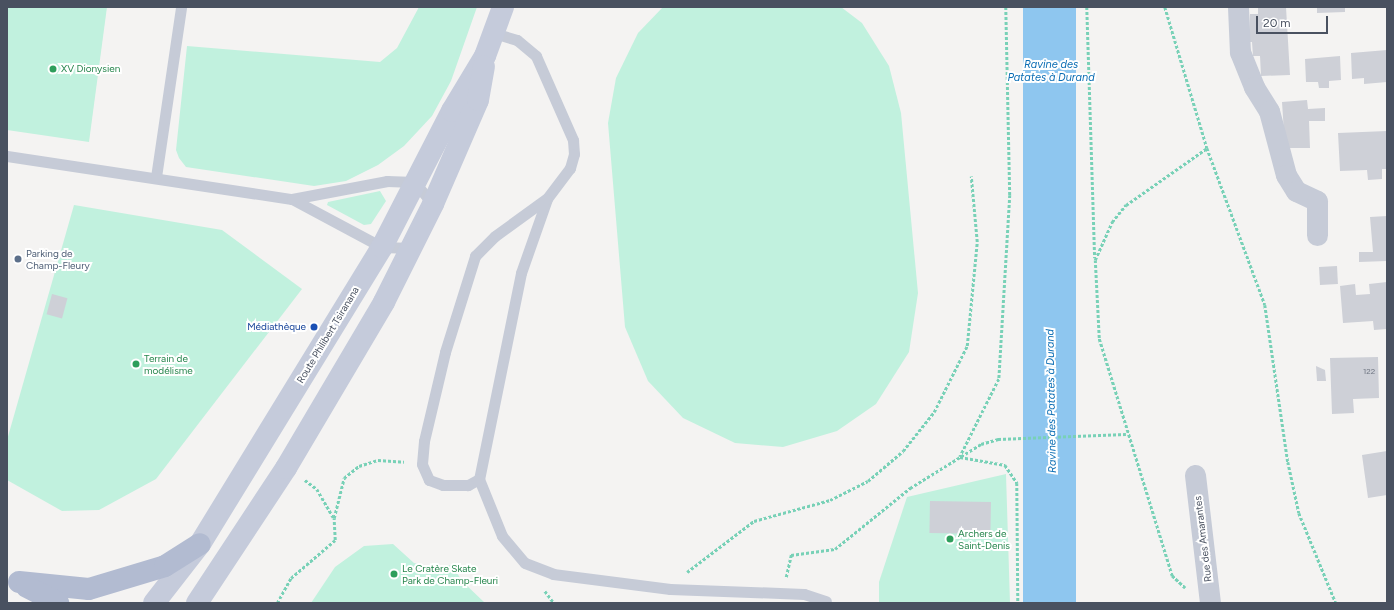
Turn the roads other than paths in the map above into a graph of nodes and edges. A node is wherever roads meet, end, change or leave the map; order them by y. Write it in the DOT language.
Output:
graph roads {
  1 [pos="181,7"];
  2 [pos="503,7"];
  3 [pos="1238,7"];
  4 [pos="494,33"];
  5 [pos="485,56"];
  6 [pos="7,156"];
  7 [pos="156,177"];
  8 [pos="414,182"];
  9 [pos="292,199"];
  10 [pos="547,199"];
  11 [pos="433,204"];
  12 [pos="1317,235"];
  13 [pos="382,247"];
  14 [pos="412,248"];
  15 [pos="1195,475"];
  16 [pos="479,479"];
  17 [pos="200,544"];
  18 [pos="13,579"];
  19 [pos="826,601"];
  20 [pos="58,603"];
  21 [pos="154,603"];
  22 [pos="197,603"];
  23 [pos="1210,603"];
  1 -- 7 [label="lane"];
  2 -- 4 [label="main road, Route Philibert Tsiranana"];
  3 -- 12 [label="street"];
  4 -- 5 [label="main road, Route Philibert Tsiranana"];
  4 -- 10 [label="lane"];
  5 -- 8 [label="main road, Route Philibert Tsiranana"];
  5 -- 11 [label="main road, Route Philibert Tsiranana"];
  6 -- 7 [label="lane"];
  7 -- 9 [label="lane"];
  8 -- 9 [label="lane"];
  8 -- 11 [label="lane"];
  8 -- 13 [label="main road, Route Philibert Tsiranana"];
  9 -- 13 [label="lane"];
  10 -- 16 [label="lane"];
  10 -- 16 [label="lane"];
  11 -- 14 [label="main road, Route Philibert Tsiranana"];
  13 -- 14 [label="lane"];
  13 -- 17 [label="main road, Route Philibert Tsiranana"];
  14 -- 22 [label="main road, Route Philibert Tsiranana"];
  15 -- 23 [label="street, Rue des Amarantes"];
  16 -- 19 [label="lane"];
  17 -- 18 [label="main road"];
  17 -- 21 [label="main road, Route Philibert Tsiranana"];
  18 -- 20 [label="main road"];
}
